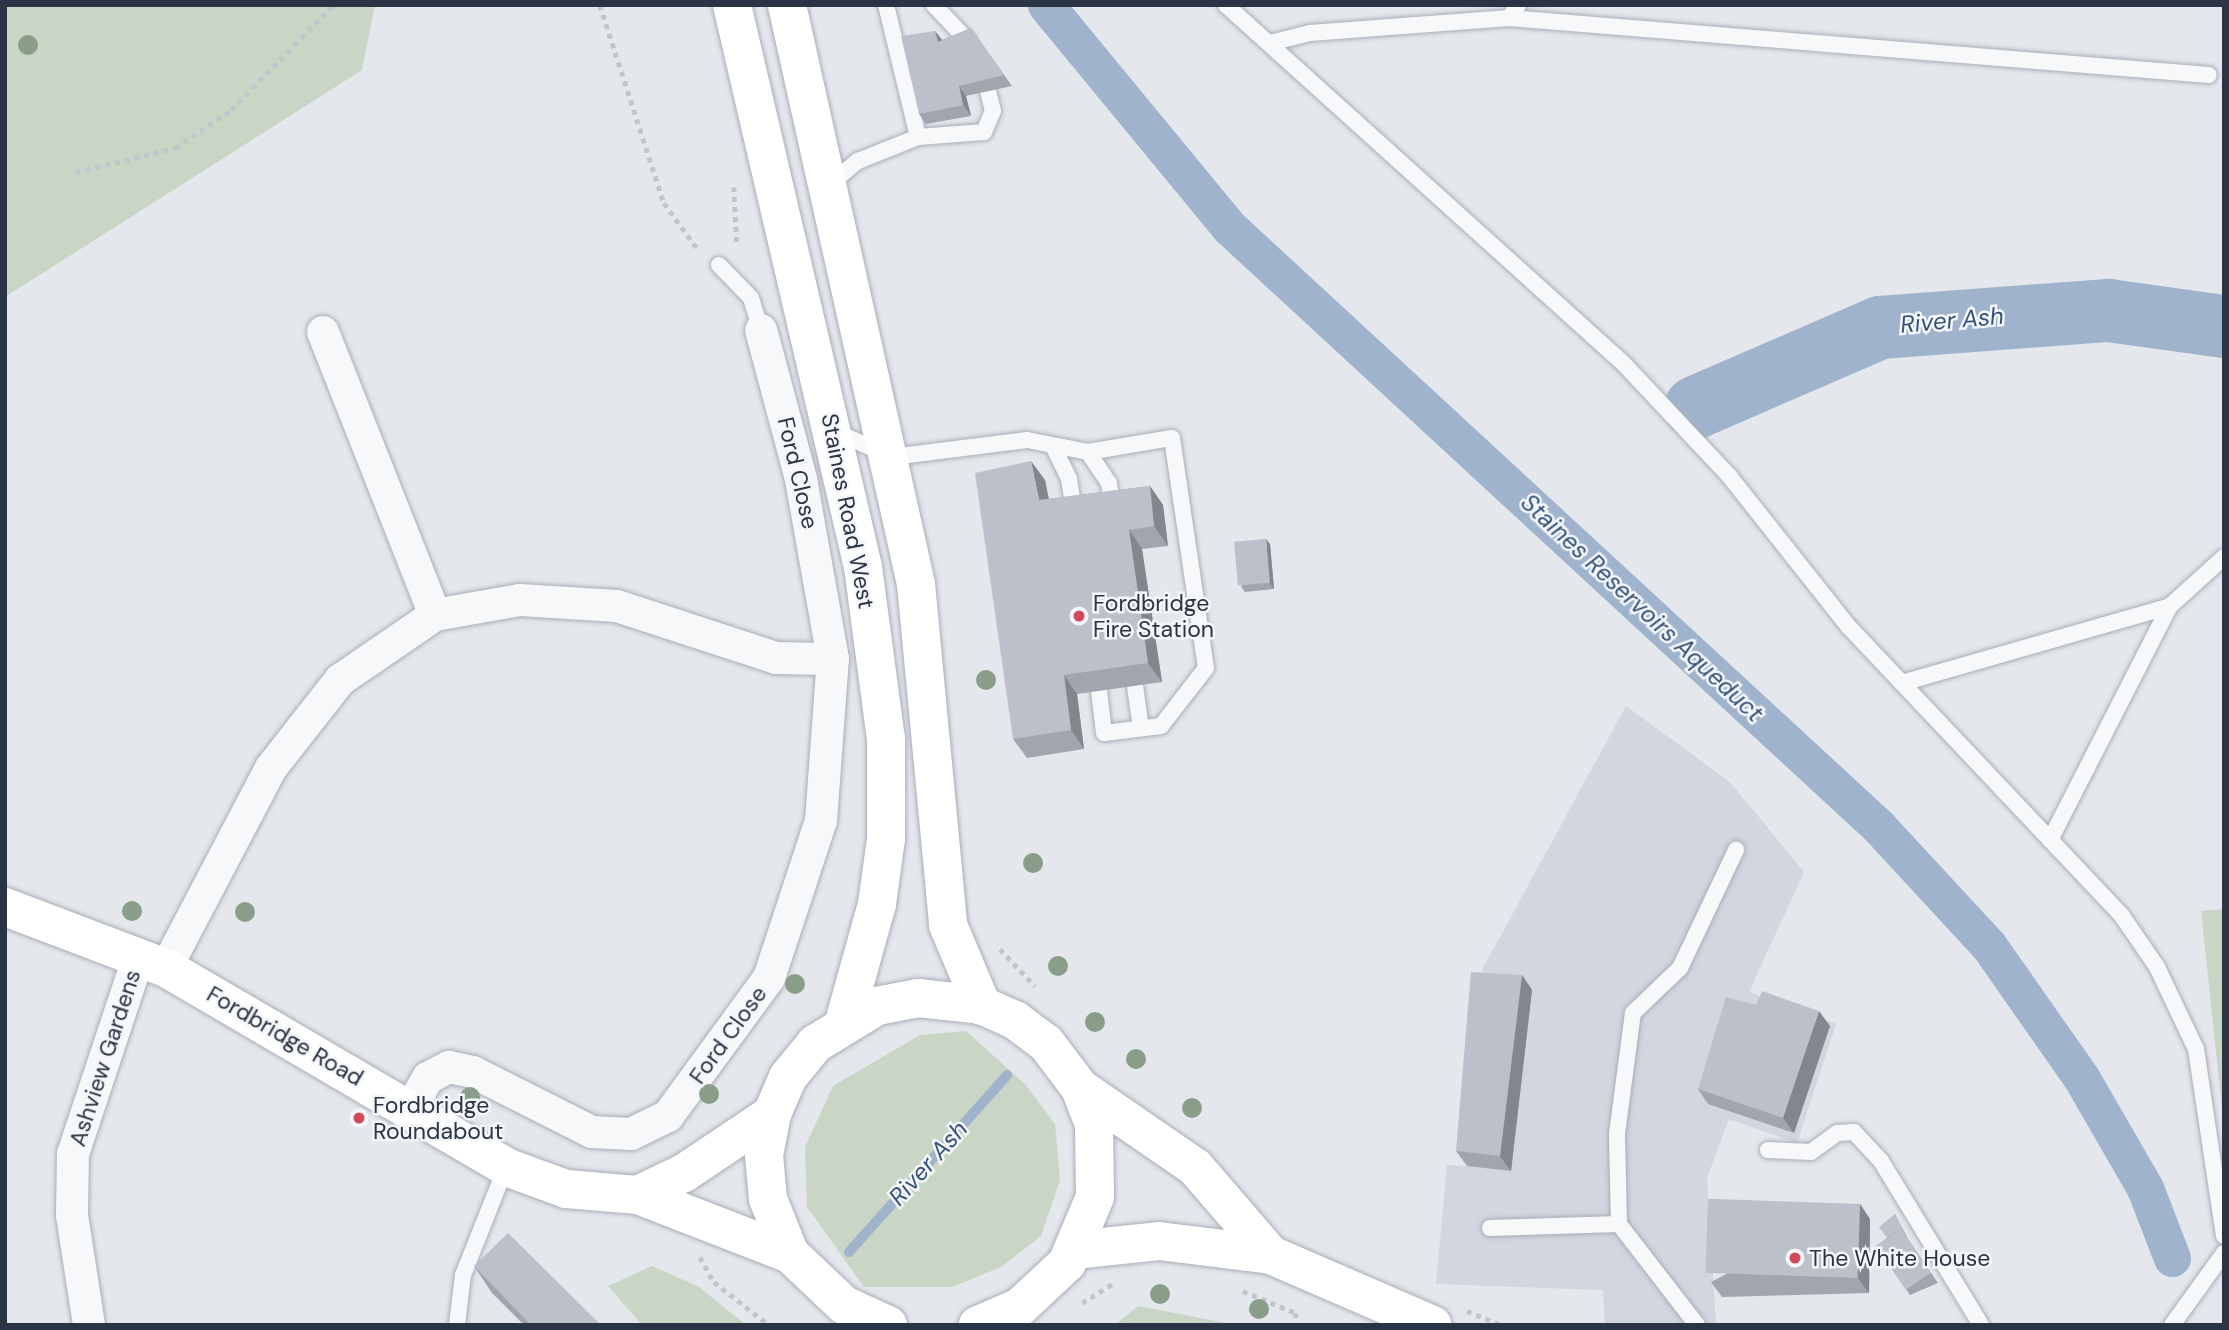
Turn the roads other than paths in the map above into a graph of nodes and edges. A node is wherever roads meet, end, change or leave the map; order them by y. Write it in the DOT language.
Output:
graph roads {
  1 [pos="732,5"];
  2 [pos="787,5"];
  3 [pos="886,5"];
  4 [pos="934,5"];
  5 [pos="1226,5"];
  6 [pos="1513,11"];
  7 [pos="967,40"];
  8 [pos="1270,43"];
  9 [pos="2209,75"];
  10 [pos="988,91"];
  11 [pos="918,137"];
  12 [pos="829,185"];
  13 [pos="719,265"];
  14 [pos="761,330"];
  15 [pos="323,332"];
  16 [pos="832,430"];
  17 [pos="1054,448"];
  18 [pos="1087,452"];
  19 [pos="892,457"];
  20 [pos="1113,511"];
  21 [pos="1075,516"];
  22 [pos="2224,557"];
  23 [pos="2170,606"];
  24 [pos="435,615"];
  25 [pos="833,659"];
  26 [pos="1902,683"];
  27 [pos="1135,686"];
  28 [pos="1099,691"];
  29 [pos="1141,728"];
  30 [pos="2050,840"];
  31 [pos="1736,850"];
  32 [pos="5,907"];
  33 [pos="152,963"];
  34 [pos="982,1006"];
  35 [pos="844,1022"];
  36 [pos="1080,1088"];
  37 [pos="410,1109"];
  38 [pos="772,1114"];
  39 [pos="1768,1150"];
  40 [pos="506,1167"];
  41 [pos="638,1195"];
  42 [pos="1619,1224"];
  43 [pos="1490,1228"];
  44 [pos="2224,1236"];
  45 [pos="1074,1250"];
  46 [pos="2224,1253"];
  47 [pos="790,1254"];
  48 [pos="1271,1255"];
  49 [pos="847,1315"];
  50 [pos="1014,1316"];
  51 [pos="89,1325"];
  52 [pos="457,1325"];
  53 [pos="888,1325"];
  54 [pos="978,1325"];
  55 [pos="1433,1325"];
  56 [pos="1697,1325"];
  57 [pos="1981,1325"];
  58 [pos="2172,1325"];
  1 -- 16 [label="main road, Staines Road West"];
  2 -- 12 [label="main road"];
  3 -- 11 [label="lane"];
  4 -- 7 [label="lane"];
  5 -- 8 [label="lane"];
  6 -- 8 [label="lane"];
  6 -- 9 [label="lane"];
  8 -- 26 [label="lane"];
  10 -- 11 [label="lane"];
  11 -- 12 [label="lane"];
  12 -- 19 [label="main road"];
  13 -- 14 [label="lane"];
  14 -- 25 [label="street, Ford Close"];
  15 -- 24 [label="street"];
  16 -- 19 [label="lane"];
  16 -- 35 [label="main road, Staines Road West"];
  17 -- 18 [label="lane"];
  17 -- 19 [label="lane"];
  17 -- 21 [label="lane"];
  18 -- 20 [label="lane"];
  18 -- 29 [label="lane"];
  19 -- 34 [label="main road"];
  22 -- 23 [label="lane"];
  23 -- 26 [label="lane"];
  23 -- 30 [label="lane"];
  24 -- 25 [label="street"];
  24 -- 33 [label="street"];
  25 -- 37 [label="street, Ford Close"];
  26 -- 30 [label="lane"];
  27 -- 29 [label="lane"];
  28 -- 29 [label="lane"];
  30 -- 44 [label="lane"];
  31 -- 42 [label="lane"];
  32 -- 33 [label="main road, Fordbridge Road"];
  33 -- 37 [label="main road, Fordbridge Road"];
  33 -- 51 [label="street, Ashview Gardens"];
  34 -- 35 [label="main road"];
  34 -- 36 [label="main road"];
  35 -- 38 [label="main road"];
  36 -- 45 [label="main road"];
  36 -- 48 [label="main road"];
  37 -- 40 [label="main road, Fordbridge Road"];
  38 -- 41 [label="main road"];
  38 -- 47 [label="main road"];
  39 -- 57 [label="lane"];
  40 -- 41 [label="main road, Fordbridge Road"];
  40 -- 52 [label="lane"];
  41 -- 47 [label="main road, Fordbridge Road"];
  42 -- 43 [label="lane"];
  42 -- 56 [label="lane"];
  45 -- 48 [label="main road"];
  45 -- 50 [label="main road"];
  46 -- 58 [label="lane"];
  47 -- 49 [label="main road"];
  48 -- 55 [label="main road"];
  49 -- 53 [label="main road"];
  50 -- 54 [label="main road"];
}
